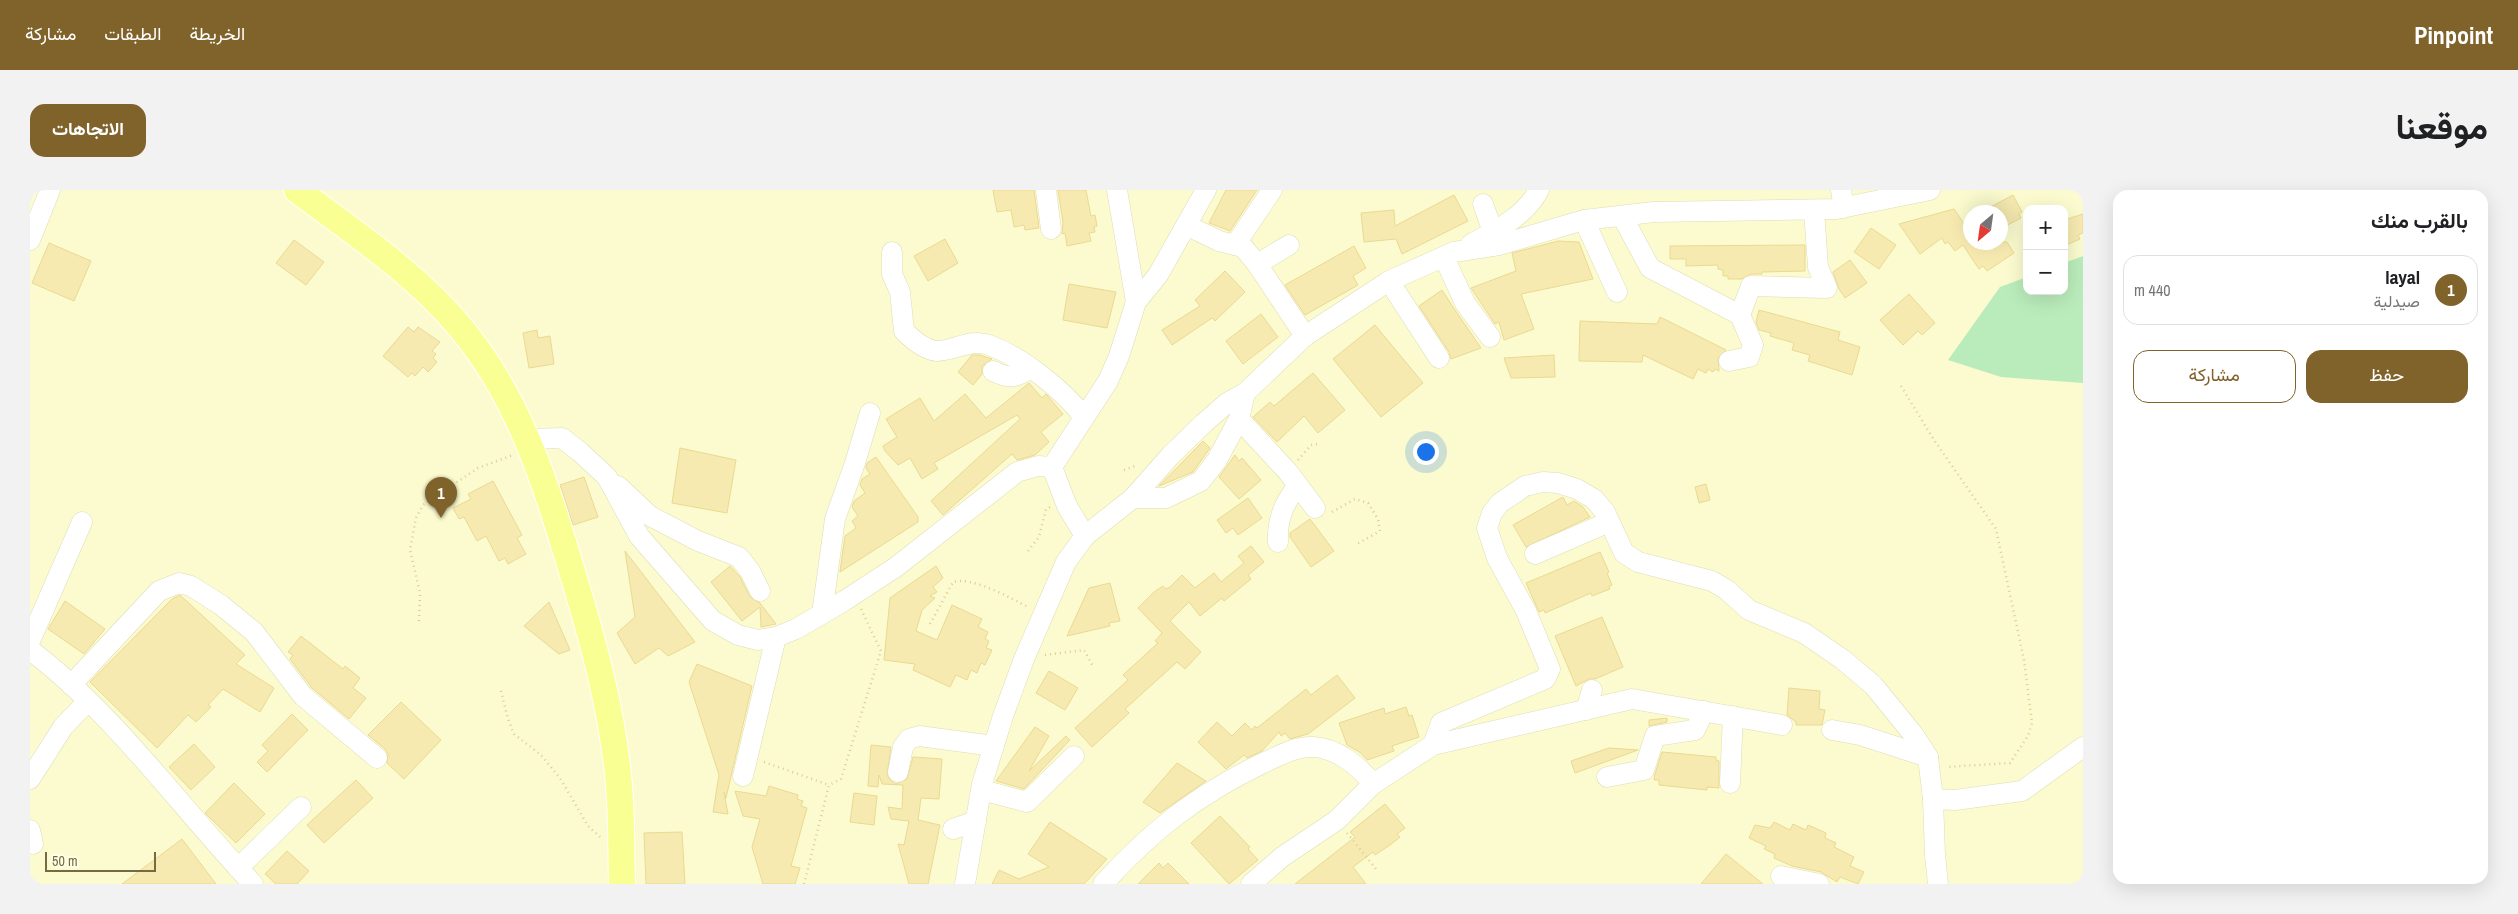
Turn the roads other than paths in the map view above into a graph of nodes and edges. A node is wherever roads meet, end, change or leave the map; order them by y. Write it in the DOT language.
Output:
graph roads {
  1 [pos="50,190"];
  2 [pos="297,190"];
  3 [pos="1046,190"];
  4 [pos="1117,190"];
  5 [pos="1206,190"];
  6 [pos="1272,190"];
  7 [pos="1539,190"];
  8 [pos="1930,190"];
  9 [pos="1883,195"];
  10 [pos="1843,199"];
  11 [pos="1483,204"];
  12 [pos="1814,210"];
  13 [pos="1622,216"];
  14 [pos="1584,220"];
  15 [pos="1186,225"];
  16 [pos="1051,229"];
  17 [pos="1493,232"];
  18 [pos="30,240"];
  19 [pos="1235,245"];
  20 [pos="1289,245"];
  21 [pos="892,252"];
  22 [pos="1449,254"];
  23 [pos="1257,264"];
  24 [pos="1389,281"];
  25 [pos="1617,292"];
  26 [pos="1136,302"];
  27 [pos="1740,315"];
  28 [pos="1305,336"];
  29 [pos="1490,337"];
  30 [pos="1438,358"];
  31 [pos="1729,361"];
  32 [pos="1030,369"];
  33 [pos="993,372"];
  34 [pos="1245,393"];
  35 [pos="870,413"];
  36 [pos="1084,417"];
  37 [pos="1239,419"];
  38 [pos="529,444"];
  39 [pos="1052,467"];
  40 [pos="607,477"];
  41 [pos="1293,479"];
  42 [pos="1133,498"];
  43 [pos="1315,508"];
  44 [pos="82,522"];
  45 [pos="1609,522"];
  46 [pos="1085,536"];
  47 [pos="1278,542"];
  48 [pos="1536,554"];
  49 [pos="760,591"];
  50 [pos="822,614"];
  51 [pos="776,637"];
  52 [pos="30,641"];
  53 [pos="30,650"];
  54 [pos="71,685"];
  55 [pos="1592,690"];
  56 [pos="87,702"];
  57 [pos="1586,710"];
  58 [pos="1704,711"];
  59 [pos="1734,716"];
  60 [pos="1782,725"];
  61 [pos="1832,730"];
  62 [pos="1433,745"];
  63 [pos="994,746"];
  64 [pos="2083,748"];
  65 [pos="1074,756"];
  66 [pos="377,758"];
  67 [pos="1929,762"];
  68 [pos="898,772"];
  69 [pos="743,776"];
  70 [pos="1608,777"];
  71 [pos="30,779"];
  72 [pos="1730,783"];
  73 [pos="1373,784"];
  74 [pos="982,790"];
  75 [pos="1933,799"];
  76 [pos="301,807"];
  77 [pos="976,821"];
  78 [pos="953,829"];
  79 [pos="238,868"];
  80 [pos="1781,876"];
  81 [pos="253,884"];
  82 [pos="622,884"];
  83 [pos="965,884"];
  84 [pos="1103,884"];
  85 [pos="1251,884"];
  86 [pos="1819,884"];
  87 [pos="1938,884"];
  1 -- 18 [label="street"];
  2 -- 38 [label="main road"];
  3 -- 16 [label="street"];
  4 -- 26 [label="street"];
  5 -- 15 [label="street"];
  6 -- 19 [label="street"];
  7 -- 17 [label="street"];
  8 -- 9 [label="street"];
  9 -- 10 [label="street"];
  10 -- 12 [label="street"];
  11 -- 17 [label="street"];
  12 -- 13 [label="street"];
  12 -- 27 [label="street"];
  13 -- 14 [label="street"];
  13 -- 27 [label="street"];
  14 -- 22 [label="street"];
  14 -- 25 [label="street"];
  15 -- 19 [label="street"];
  15 -- 26 [label="street"];
  17 -- 22 [label="street"];
  19 -- 23 [label="street"];
  20 -- 23 [label="street"];
  21 -- 32 [label="street"];
  22 -- 24 [label="street"];
  22 -- 29 [label="street"];
  23 -- 28 [label="street"];
  24 -- 28 [label="street"];
  24 -- 30 [label="street"];
  26 -- 36 [label="street"];
  27 -- 31 [label="street"];
  28 -- 34 [label="street"];
  32 -- 33 [label="street"];
  32 -- 36 [label="street"];
  34 -- 37 [label="street"];
  34 -- 42 [label="street"];
  35 -- 50 [label="street"];
  36 -- 39 [label="street"];
  37 -- 41 [label="street"];
  37 -- 42 [label="street"];
  38 -- 40 [label="street"];
  38 -- 82 [label="main road"];
  39 -- 46 [label="street"];
  39 -- 50 [label="street"];
  40 -- 49 [label="street"];
  40 -- 51 [label="street"];
  41 -- 43 [label="street"];
  41 -- 47 [label="street"];
  42 -- 46 [label="street"];
  44 -- 52 [label="street"];
  45 -- 48 [label="street"];
  45 -- 62 [label="street"];
  45 -- 67 [label="street"];
  46 -- 63 [label="street"];
  50 -- 51 [label="street"];
  51 -- 69 [label="street"];
  53 -- 54 [label="street"];
  54 -- 56 [label="street"];
  54 -- 66 [label="street"];
  55 -- 57 [label="street"];
  56 -- 71 [label="street"];
  56 -- 79 [label="street"];
  57 -- 58 [label="street"];
  57 -- 62 [label="street"];
  58 -- 59 [label="street"];
  58 -- 70 [label="street"];
  59 -- 60 [label="street"];
  59 -- 72 [label="street"];
  61 -- 67 [label="street"];
  62 -- 73 [label="street"];
  63 -- 68 [label="street"];
  63 -- 74 [label="street"];
  64 -- 75 [label="street"];
  65 -- 74 [label="street"];
  67 -- 75 [label="street"];
  73 -- 84 [label="street"];
  73 -- 85 [label="street"];
  74 -- 77 [label="street"];
  75 -- 87 [label="street"];
  76 -- 79 [label="street"];
  77 -- 78 [label="street"];
  77 -- 83 [label="street"];
  79 -- 81 [label="street"];
  80 -- 86 [label="street"];
}
